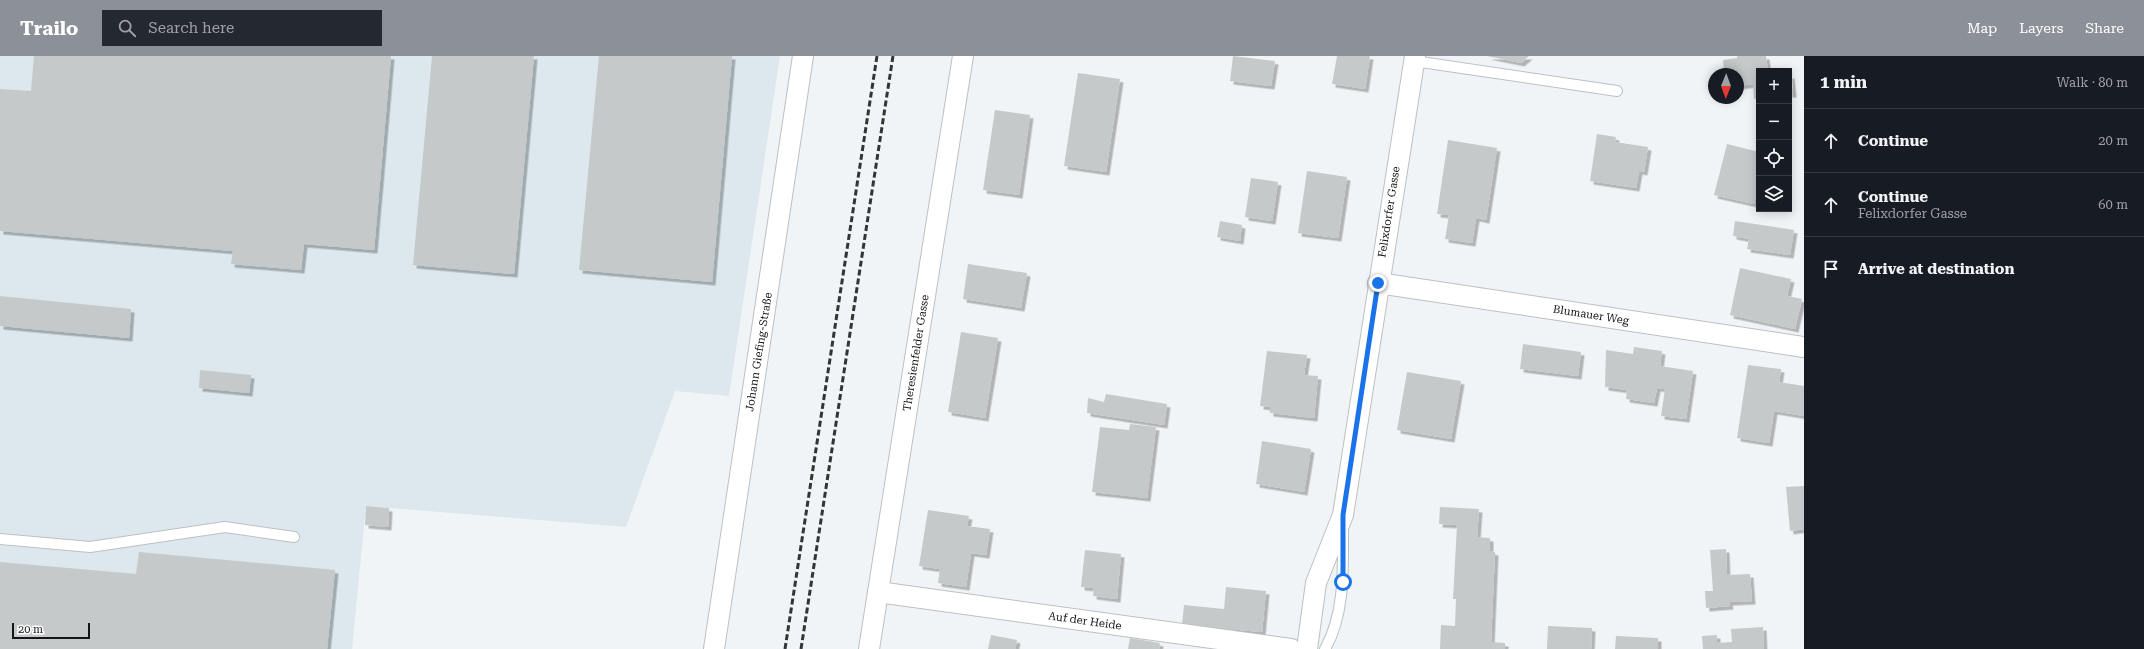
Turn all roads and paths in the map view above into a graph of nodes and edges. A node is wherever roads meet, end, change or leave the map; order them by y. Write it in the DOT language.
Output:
graph roads {
  1 [pos="803,56"];
  2 [pos="963,56"];
  3 [pos="1414,58"];
  4 [pos="1617,91"];
  5 [pos="1378,283"];
  6 [pos="1804,347"];
  7 [pos="1343,515"];
  8 [pos="294,537"];
  9 [pos="0,539"];
  10 [pos="878,592"];
  11 [pos="714,649"];
  12 [pos="869,649"];
  13 [pos="1291,649"];
  14 [pos="1308,649"];
  15 [pos="1325,649"];
  1 -- 11 [label="street, Johann Giefing-Straße"];
  2 -- 10 [label="street, Theresienfelder Gasse"];
  3 -- 4 [label="lane"];
  3 -- 5 [label="street, Felixdorfer Gasse"];
  5 -- 6 [label="street, Blumauer Weg"];
  5 -- 7 [label="street, Felixdorfer Gasse"];
  7 -- 14 [label="street, Felixdorfer Gasse"];
  7 -- 15 [label="lane"];
  8 -- 9 [label="lane"];
  10 -- 12 [label="street, Theresienfelder Gasse"];
  10 -- 13 [label="street, Auf der Heide"];
}
